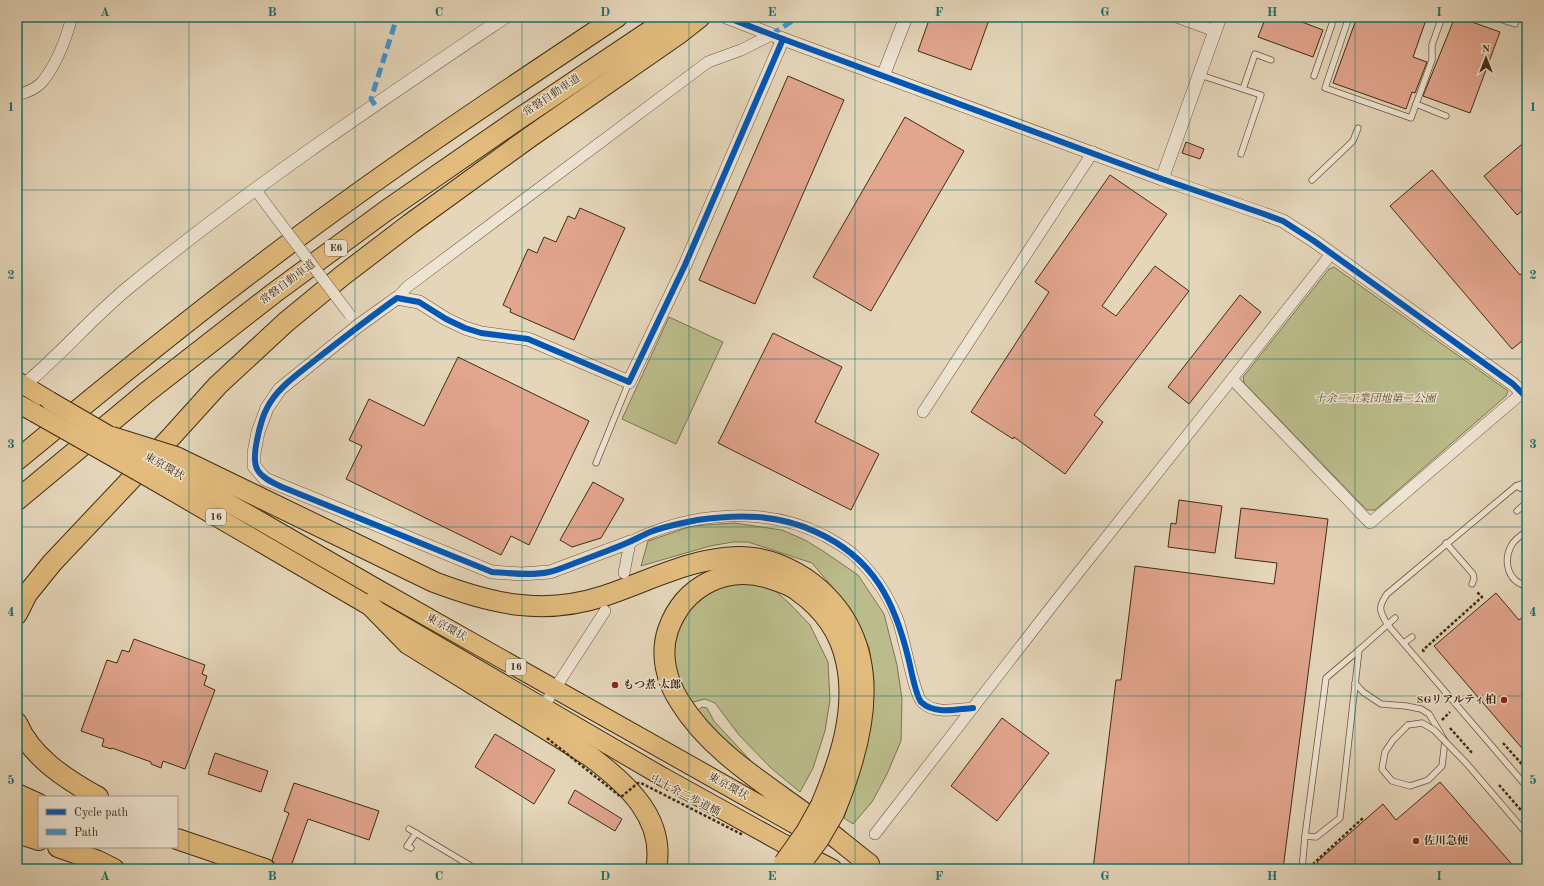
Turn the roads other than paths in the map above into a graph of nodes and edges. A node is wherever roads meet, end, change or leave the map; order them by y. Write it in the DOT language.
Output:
graph roads {
  1 [pos="72,17"];
  2 [pos="505,17"];
  3 [pos="617,17"];
  4 [pos="671,17"];
  5 [pos="700,17"];
  6 [pos="726,17"];
  7 [pos="906,17"];
  8 [pos="1177,17"];
  9 [pos="1220,17"];
  10 [pos="1349,17"];
  11 [pos="1442,17"];
  12 [pos="1494,17"];
  13 [pos="1517,17"];
  14 [pos="1332,24"];
  15 [pos="1215,31"];
  16 [pos="777,37"];
  17 [pos="1271,60"];
  18 [pos="1200,75"];
  19 [pos="883,76"];
  20 [pos="1314,76"];
  21 [pos="1243,89"];
  22 [pos="17,95"];
  23 [pos="1416,104"];
  24 [pos="1446,116"];
  25 [pos="1358,128"];
  26 [pos="1093,152"];
  27 [pos="1241,154"];
  28 [pos="1162,179"];
  29 [pos="1312,180"];
  30 [pos="255,189"];
  31 [pos="1331,254"];
  32 [pos="397,298"];
  33 [pos="358,326"];
  34 [pos="1232,379"];
  35 [pos="629,382"];
  36 [pos="19,386"];
  37 [pos="1524,391"];
  38 [pos="17,403"];
  39 [pos="923,412"];
  40 [pos="112,437"];
  41 [pos="17,460"];
  42 [pos="596,463"];
  43 [pos="164,468"];
  44 [pos="1527,482"];
  45 [pos="1516,486"];
  46 [pos="1527,491"];
  47 [pos="17,500"];
  48 [pos="1527,502"];
  49 [pos="1517,511"];
  50 [pos="1527,531"];
  51 [pos="630,542"];
  52 [pos="1446,543"];
  53 [pos="624,573"];
  54 [pos="1472,584"];
  55 [pos="1527,586"];
  56 [pos="369,604"];
  57 [pos="605,611"];
  58 [pos="17,614"];
  59 [pos="1395,618"];
  60 [pos="1387,624"];
  61 [pos="1412,637"];
  62 [pos="1404,644"];
  63 [pos="1359,650"];
  64 [pos="1355,683"];
  65 [pos="554,688"];
  66 [pos="543,707"];
  67 [pos="973,708"];
  68 [pos="17,723"];
  69 [pos="1527,787"];
  70 [pos="17,794"];
  71 [pos="96,796"];
  72 [pos="38,804"];
  73 [pos="827,809"];
  74 [pos="17,812"];
  75 [pos="38,824"];
  76 [pos="409,829"];
  77 [pos="17,833"];
  78 [pos="416,833"];
  79 [pos="875,834"];
  80 [pos="1527,834"];
  81 [pos="1305,836"];
  82 [pos="178,839"];
  83 [pos="38,840"];
  84 [pos="61,848"];
  85 [pos="76,848"];
  86 [pos="411,848"];
  87 [pos="106,865"];
  88 [pos="873,866"];
  89 [pos="787,867"];
  90 [pos="265,869"];
  91 [pos="476,869"];
  92 [pos="656,869"];
  93 [pos="833,869"];
  94 [pos="1302,869"];
  1 -- 22 [label="street"];
  2 -- 30 [label="street"];
  3 -- 41 [label="highway"];
  4 -- 47 [label="highway, 常磐自動車道 / E6"];
  5 -- 58 [label="highway"];
  6 -- 16 [label="street"];
  7 -- 19 [label="street"];
  8 -- 15 [label="street"];
  9 -- 15 [label="street"];
  10 -- 23 [label="lane"];
  11 -- 23 [label="lane"];
  12 -- 13 [label="lane"];
  14 -- 20 [label="lane"];
  15 -- 18 [label="street"];
  16 -- 19 [label="street"];
  16 -- 32 [label="street"];
  16 -- 35 [label="street"];
  17 -- 21 [label="lane"];
  18 -- 21 [label="lane"];
  18 -- 28 [label="street"];
  19 -- 26 [label="street"];
  21 -- 27 [label="lane"];
  23 -- 24 [label="lane"];
  25 -- 29 [label="lane"];
  26 -- 28 [label="street"];
  26 -- 39 [label="street"];
  28 -- 31 [label="street"];
  30 -- 33 [label="street, bridge"];
  30 -- 36 [label="street"];
  31 -- 34 [label="street"];
  31 -- 37 [label="street"];
  32 -- 33 [label="street"];
  32 -- 35 [label="street"];
  33 -- 51 [label="street"];
  34 -- 37 [label="street"];
  34 -- 67 [label="street"];
  35 -- 42 [label="lane"];
  36 -- 40 [label="highway, bridge"];
  38 -- 43 [label="highway, 東京環状 / 16, bridge"];
  40 -- 43 [label="highway, bridge"];
  43 -- 56 [label="highway, 東京環状 / 16"];
  43 -- 65 [label="highway, 東京環状 / 16"];
  43 -- 73 [label="highway"];
  44 -- 45 [label="lane"];
  45 -- 46 [label="lane"];
  45 -- 52 [label="lane"];
  48 -- 49 [label="lane"];
  50 -- 55 [label="lane"];
  51 -- 53 [label="street"];
  51 -- 67 [label="street"];
  52 -- 54 [label="lane"];
  52 -- 60 [label="lane"];
  56 -- 66 [label="highway, 東京環状 / 16"];
  56 -- 92 [label="highway"];
  57 -- 65 [label="street"];
  59 -- 60 [label="lane"];
  60 -- 62 [label="lane"];
  60 -- 63 [label="lane"];
  61 -- 62 [label="lane"];
  62 -- 69 [label="lane"];
  63 -- 64 [label="lane"];
  63 -- 81 [label="lane"];
  64 -- 80 [label="lane, bridge"];
  64 -- 81 [label="lane"];
  65 -- 66 [label="street"];
  65 -- 88 [label="highway, 東京環状 / 16"];
  66 -- 93 [label="highway, 東京環状 / 16"];
  67 -- 79 [label="street"];
  68 -- 71 [label="highway"];
  70 -- 72 [label="highway"];
  73 -- 88 [label="highway"];
  73 -- 89 [label="highway, bridge"];
  74 -- 75 [label="highway"];
  76 -- 78 [label="lane"];
  77 -- 83 [label="highway"];
  78 -- 86 [label="lane"];
  78 -- 91 [label="lane"];
  81 -- 94 [label="lane"];
  82 -- 90 [label="highway"];
  84 -- 87 [label="highway"];
  85 -- 87 [label="highway"];
}
